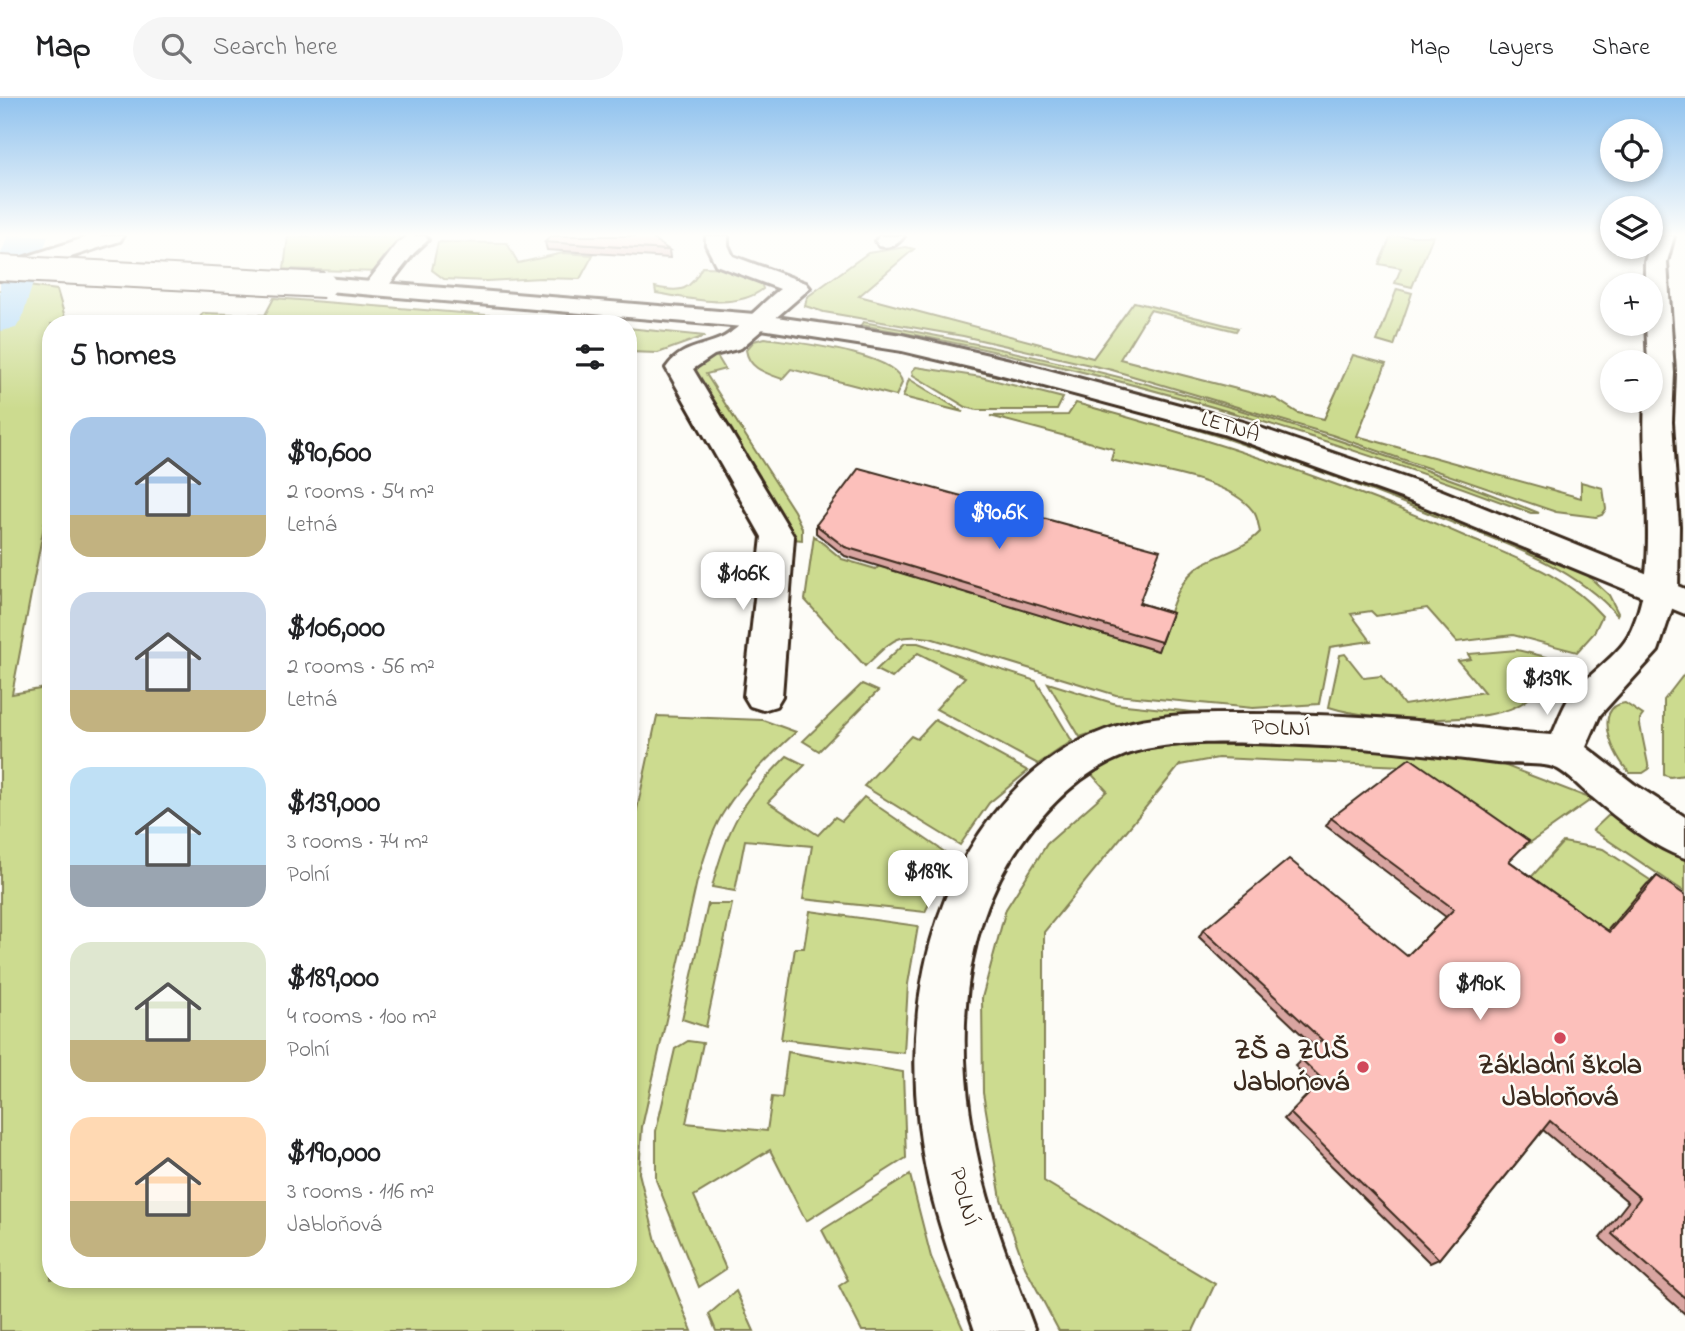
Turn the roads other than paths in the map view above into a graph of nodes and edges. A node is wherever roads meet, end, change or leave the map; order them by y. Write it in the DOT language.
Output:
graph roads {
  1 [pos="602,294"];
  2 [pos="791,294"];
  3 [pos="1657,294"];
  4 [pos="755,321"];
  5 [pos="1673,596"];
  6 [pos="762,696"];
  7 [pos="1564,752"];
  8 [pos="1685,840"];
  9 [pos="1004,1331"];
  1 -- 4 [label="street, LETNÁ"];
  2 -- 4 [label="street"];
  3 -- 5 [label="street"];
  4 -- 5 [label="street, LETNÁ"];
  4 -- 6 [label="street"];
  5 -- 7 [label="street"];
  7 -- 8 [label="street"];
  7 -- 9 [label="street, POLNÍ"];
}
